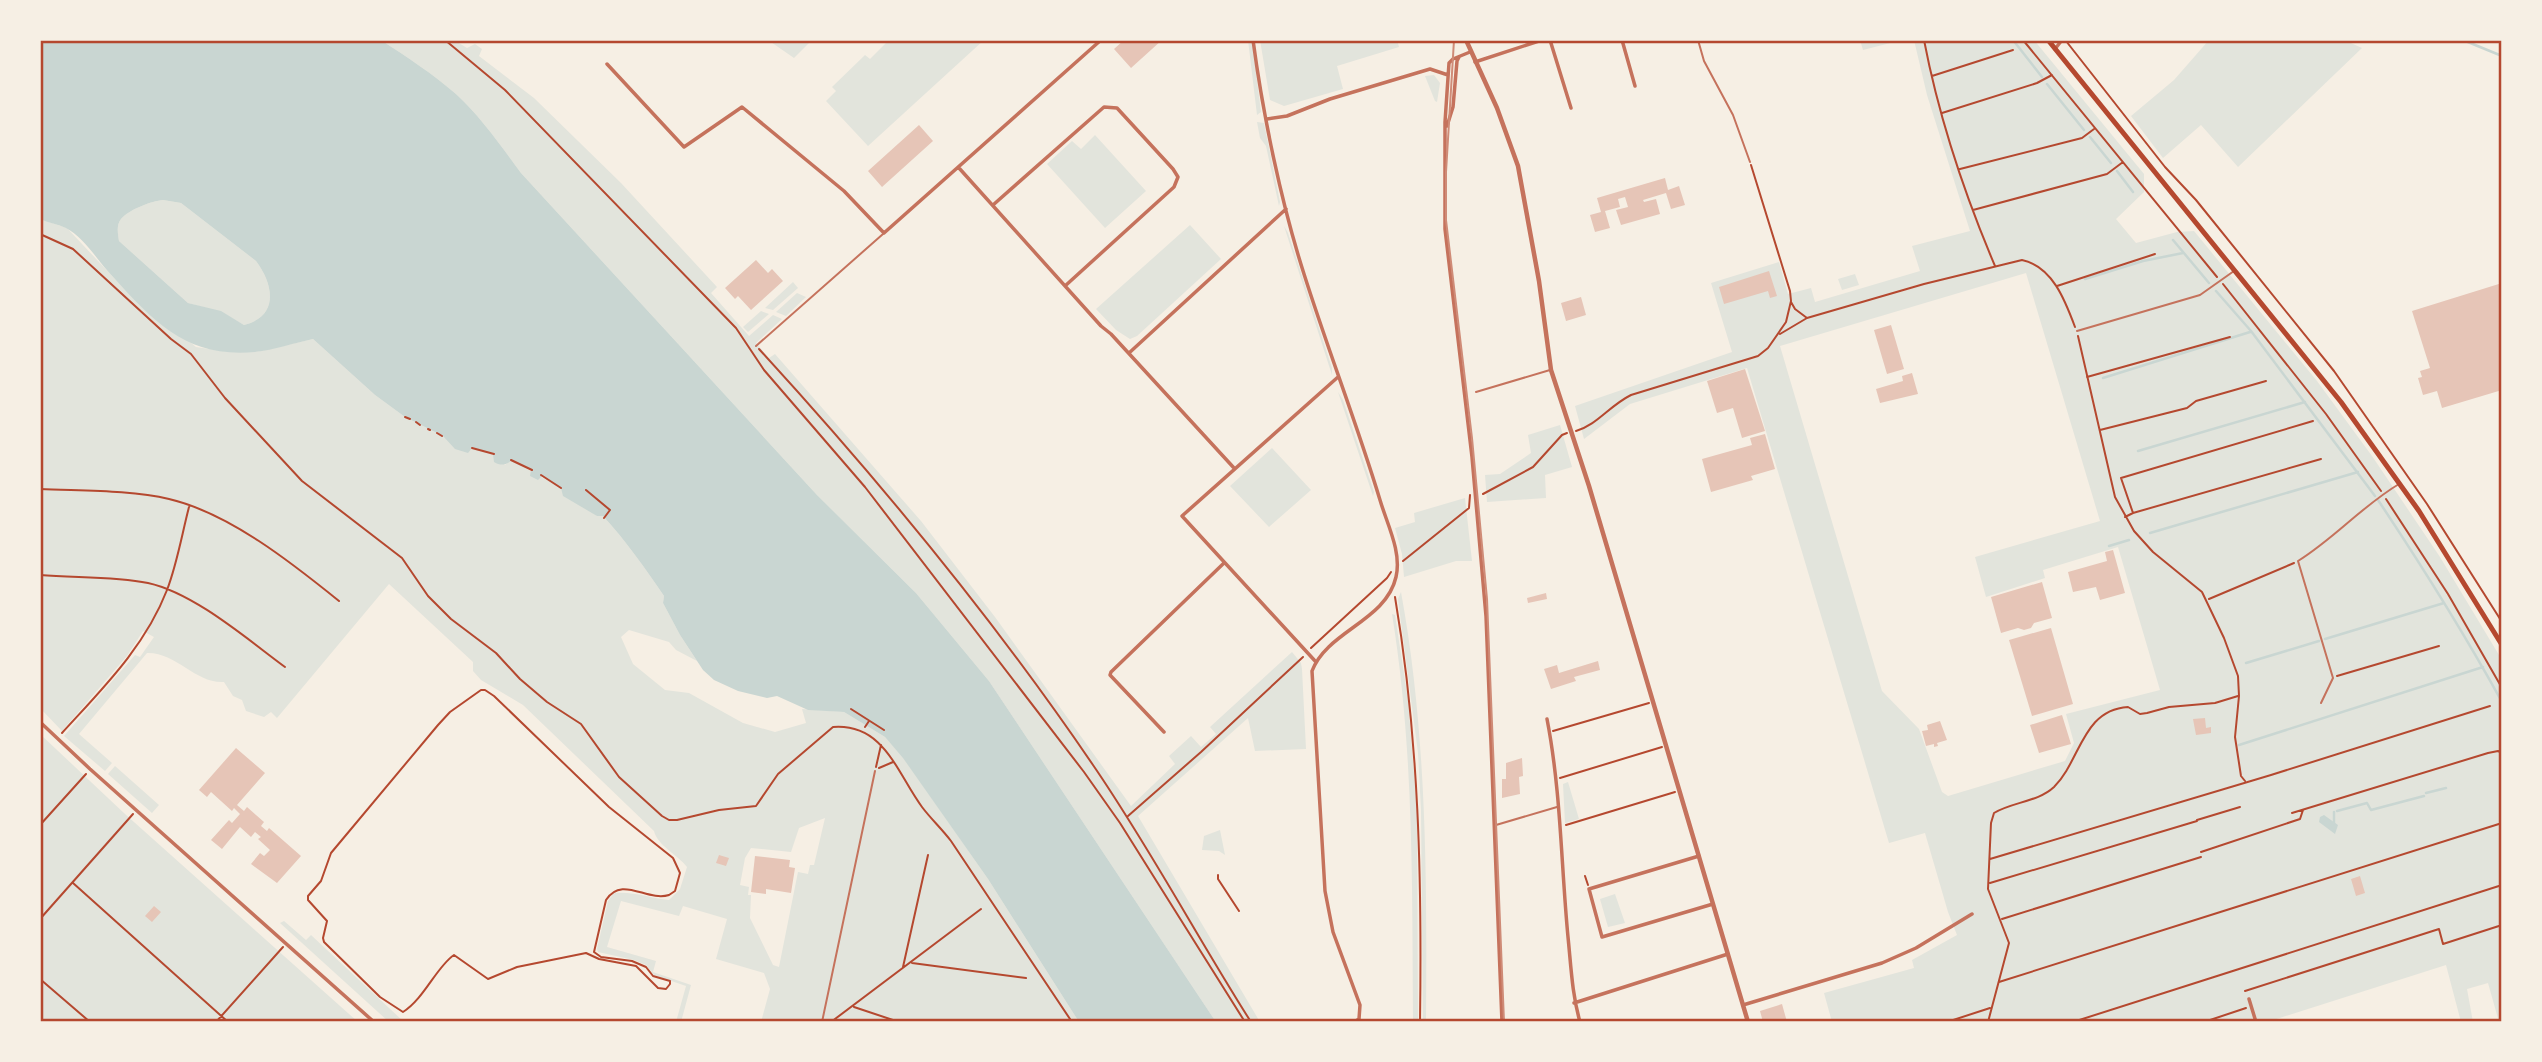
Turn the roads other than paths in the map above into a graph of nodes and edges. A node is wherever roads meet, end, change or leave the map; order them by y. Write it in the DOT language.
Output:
graph roads {
  1 [pos="1101,40"];
  2 [pos="1253,40"];
  3 [pos="1466,40"];
  4 [pos="1542,40"];
  5 [pos="1550,40"];
  6 [pos="1622,40"];
  7 [pos="1698,40"];
  8 [pos="2048,40"];
  9 [pos="2064,40"];
  10 [pos="2055,49"];
  11 [pos="1470,52"];
  12 [pos="1459,57"];
  13 [pos="1475,62"];
  14 [pos="607,64"];
  15 [pos="1448,75"];
  16 [pos="1634,86"];
  17 [pos="1571,108"];
  18 [pos="1267,119"];
  19 [pos="1446,128"];
  20 [pos="1750,162"];
  21 [pos="959,168"];
  22 [pos="993,205"];
  23 [pos="1286,209"];
  24 [pos="884,233"];
  25 [pos="2236,270"];
  26 [pos="1065,286"];
  27 [pos="2077,331"];
  28 [pos="756,346"];
  29 [pos="1129,353"];
  30 [pos="1550,370"];
  31 [pos="1338,377"];
  32 [pos="1476,392"];
  33 [pos="1234,468"];
  34 [pos="2400,483"];
  35 [pos="1224,563"];
  36 [pos="2502,645"];
  37 [pos="1316,662"];
  38 [pos="2322,703"];
  39 [pos="1547,719"];
  40 [pos="40,722"];
  41 [pos="1164,732"];
  42 [pos="875,771"];
  43 [pos="1559,806"];
  44 [pos="1494,825"];
  45 [pos="1699,856"];
  46 [pos="1713,904"];
  47 [pos="1972,914"];
  48 [pos="1728,954"];
  49 [pos="2249,999"];
  50 [pos="1574,1003"];
  51 [pos="1743,1005"];
  52 [pos="1359,1021"];
  53 [pos="1746,1021"];
  54 [pos="374,1022"];
  55 [pos="822,1022"];
  56 [pos="1502,1022"];
  57 [pos="1580,1022"];
  58 [pos="2256,1022"];
  1 -- 21 [label="street"];
  2 -- 18 [label="street"];
  3 -- 11 [label="street"];
  4 -- 13 [label="street"];
  5 -- 17 [label="street"];
  6 -- 16 [label="street"];
  7 -- 20 [label="lane"];
  8 -- 10 [label="main road"];
  9 -- 10 [label="street"];
  10 -- 25 [label="main road"];
  11 -- 12 [label="street"];
  11 -- 13 [label="street"];
  12 -- 15 [label="street"];
  12 -- 19 [label="street"];
  13 -- 30 [label="street"];
  14 -- 24 [label="street"];
  15 -- 18 [label="street"];
  15 -- 19 [label="street"];
  18 -- 23 [label="street"];
  19 -- 44 [label="street"];
  21 -- 22 [label="street"];
  21 -- 24 [label="street"];
  22 -- 26 [label="street"];
  22 -- 26 [label="street"];
  23 -- 29 [label="street"];
  23 -- 31 [label="street"];
  24 -- 28 [label="lane"];
  25 -- 27 [label="lane"];
  25 -- 34 [label="main road"];
  26 -- 29 [label="street"];
  29 -- 33 [label="street"];
  30 -- 32 [label="lane"];
  30 -- 45 [label="street"];
  31 -- 33 [label="street"];
  31 -- 37 [label="street"];
  33 -- 35 [label="street"];
  34 -- 36 [label="main road"];
  34 -- 38 [label="lane"];
  35 -- 37 [label="street"];
  35 -- 41 [label="street"];
  37 -- 52 [label="street"];
  39 -- 43 [label="street"];
  40 -- 54 [label="street"];
  42 -- 55 [label="lane"];
  43 -- 44 [label="lane"];
  43 -- 50 [label="street"];
  44 -- 56 [label="street"];
  45 -- 46 [label="street"];
  45 -- 46 [label="street"];
  46 -- 48 [label="street"];
  47 -- 51 [label="street"];
  48 -- 50 [label="street"];
  48 -- 51 [label="street"];
  49 -- 58 [label="street"];
  50 -- 57 [label="street"];
  51 -- 53 [label="street"];
}
